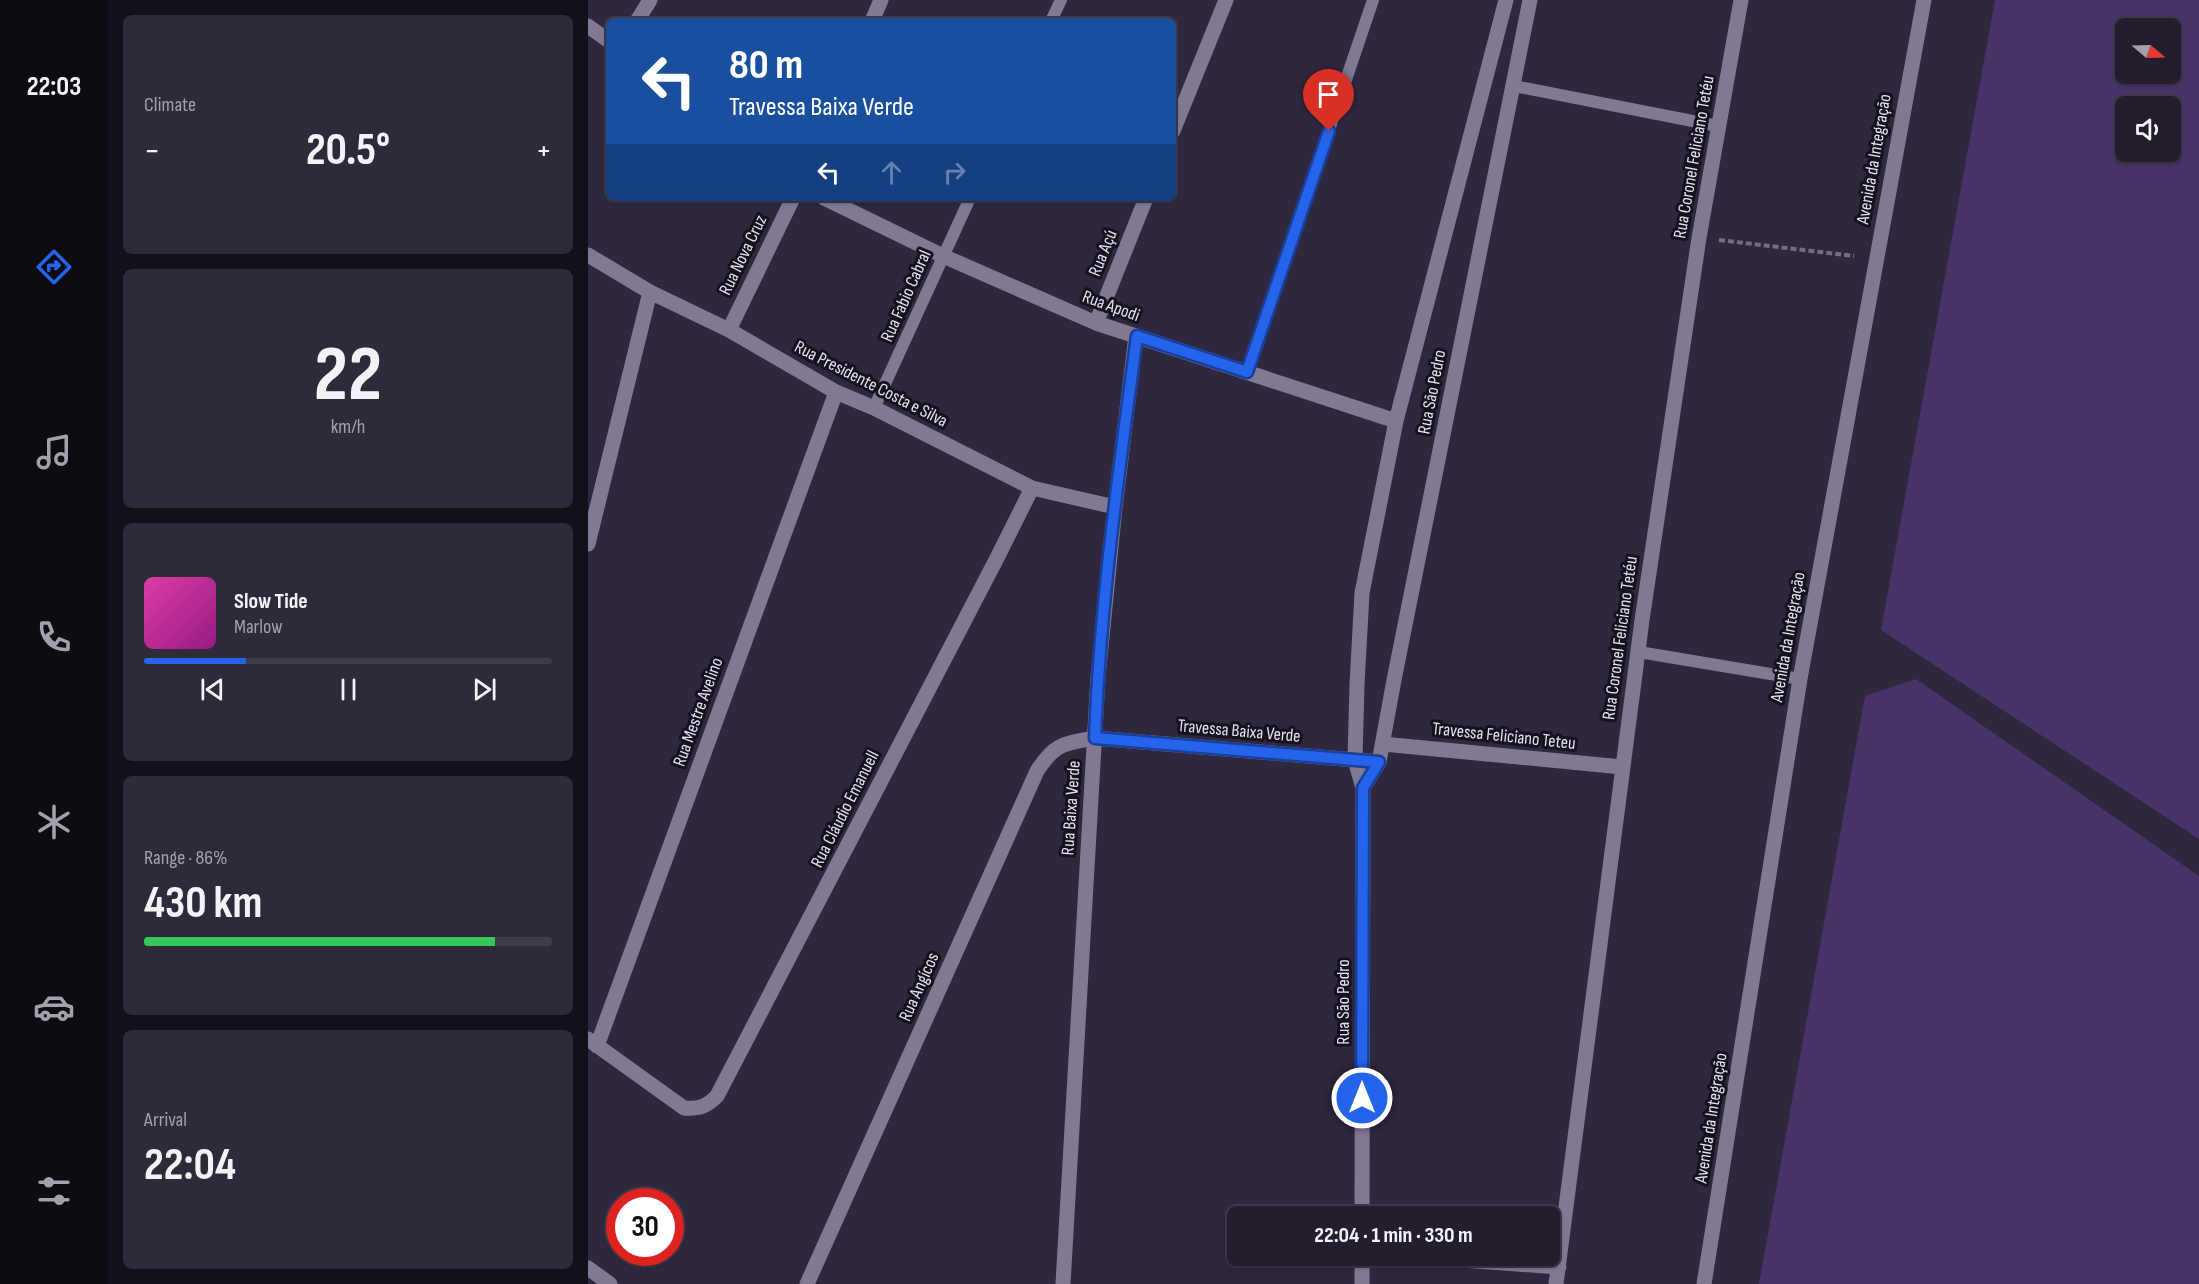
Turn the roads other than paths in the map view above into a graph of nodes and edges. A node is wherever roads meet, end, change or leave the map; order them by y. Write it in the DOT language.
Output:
graph roads {
  1 [pos="650,0"];
  2 [pos="881,0"];
  3 [pos="1061,0"];
  4 [pos="1226,0"];
  5 [pos="1373,0"];
  6 [pos="1506,0"];
  7 [pos="1741,0"];
  8 [pos="1924,0"];
  9 [pos="1525,2"];
  10 [pos="639,18"];
  11 [pos="873,18"];
  12 [pos="1052,18"];
  13 [pos="588,26"];
  14 [pos="606,39"];
  15 [pos="1514,86"];
  16 [pos="1176,124"];
  17 [pos="1719,126"];
  18 [pos="792,201"];
  19 [pos="830,201"];
  20 [pos="969,201"];
  21 [pos="1145,201"];
  22 [pos="588,255"];
  23 [pos="943,256"];
  24 [pos="650,292"];
  25 [pos="1096,323"];
  26 [pos="729,330"];
  27 [pos="1137,336"];
  28 [pos="1247,372"];
  29 [pos="836,392"];
  30 [pos="874,408"];
  31 [pos="1396,421"];
  32 [pos="1032,488"];
  33 [pos="1115,507"];
  34 [pos="588,544"];
  35 [pos="1639,651"];
  36 [pos="1800,679"];
  37 [pos="1095,738"];
  38 [pos="1383,744"];
  39 [pos="1356,760"];
  40 [pos="1379,762"];
  41 [pos="1622,767"];
  42 [pos="1363,788"];
  43 [pos="592,1043"];
  44 [pos="1362,1206"];
  45 [pos="1362,1266"];
  46 [pos="1545,1266"];
  47 [pos="1559,1267"];
  48 [pos="588,1268"];
  49 [pos="610,1284"];
  50 [pos="807,1284"];
  51 [pos="1063,1284"];
  52 [pos="1362,1284"];
  53 [pos="1556,1284"];
  54 [pos="1704,1284"];
  1 -- 10 [label="street"];
  2 -- 11 [label="street"];
  3 -- 12 [label="lane"];
  4 -- 16 [label="street"];
  5 -- 28 [label="lane"];
  6 -- 31 [label="street, Rua São Pedro"];
  7 -- 17 [label="street, Rua Coronel Feliciano Tetéu"];
  8 -- 36 [label="street, Avenida da Integração"];
  9 -- 15 [label="street, Rua São Pedro"];
  13 -- 14 [label="street"];
  15 -- 17 [label="lane"];
  15 -- 38 [label="street, Rua São Pedro"];
  17 -- 35 [label="street, Rua Coronel Feliciano Tetéu"];
  18 -- 26 [label="street, Rua Nova Cruz"];
  19 -- 23 [label="street, Rua Apodi"];
  20 -- 23 [label="lane, Rua Fabio Cabral"];
  21 -- 25 [label="street, Rua Açú"];
  22 -- 24 [label="street, Rua Presidente Costa e Silva"];
  23 -- 25 [label="street, Rua Apodi"];
  23 -- 30 [label="lane, Rua Fabio Cabral"];
  24 -- 26 [label="street, Rua Presidente Costa e Silva"];
  24 -- 34 [label="street"];
  25 -- 27 [label="street, Rua Apodi"];
  26 -- 29 [label="street, Rua Presidente Costa e Silva"];
  27 -- 28 [label="street, Rua Apodi"];
  27 -- 33 [label="street, Rua Baixa Verde"];
  28 -- 31 [label="street, Rua Apodi"];
  29 -- 30 [label="street, Rua Presidente Costa e Silva"];
  29 -- 43 [label="street, Rua Mestre Avelino"];
  30 -- 32 [label="street, Rua Presidente Costa e Silva"];
  31 -- 39 [label="street, Rua São Pedro"];
  32 -- 33 [label="street, Rua Presidente Costa e Silva"];
  32 -- 43 [label="street, Rua Cláudio Emanuell"];
  33 -- 37 [label="street, Rua Baixa Verde"];
  35 -- 36 [label="lane"];
  35 -- 41 [label="street, Rua Coronel Feliciano Tetéu"];
  36 -- 54 [label="street, Avenida da Integração"];
  37 -- 39 [label="street, Travessa Baixa Verde"];
  37 -- 50 [label="street, Rua Angícos"];
  37 -- 51 [label="street, Rua Baixa Verde"];
  38 -- 40 [label="street, Rua São Pedro"];
  38 -- 41 [label="street, Travessa Feliciano Teteu"];
  39 -- 40 [label="street, Travessa Baixa Verde"];
  39 -- 42 [label="street, Rua São Pedro"];
  40 -- 42 [label="street, Rua São Pedro"];
  41 -- 47 [label="street, Rua Coronel Feliciano Tetéu"];
  42 -- 44 [label="street, Rua São Pedro"];
  45 -- 52 [label="street"];
  46 -- 47 [label="street"];
  47 -- 53 [label="street, Rua Coronel Feliciano Tetéu"];
  48 -- 49 [label="street"];
}
